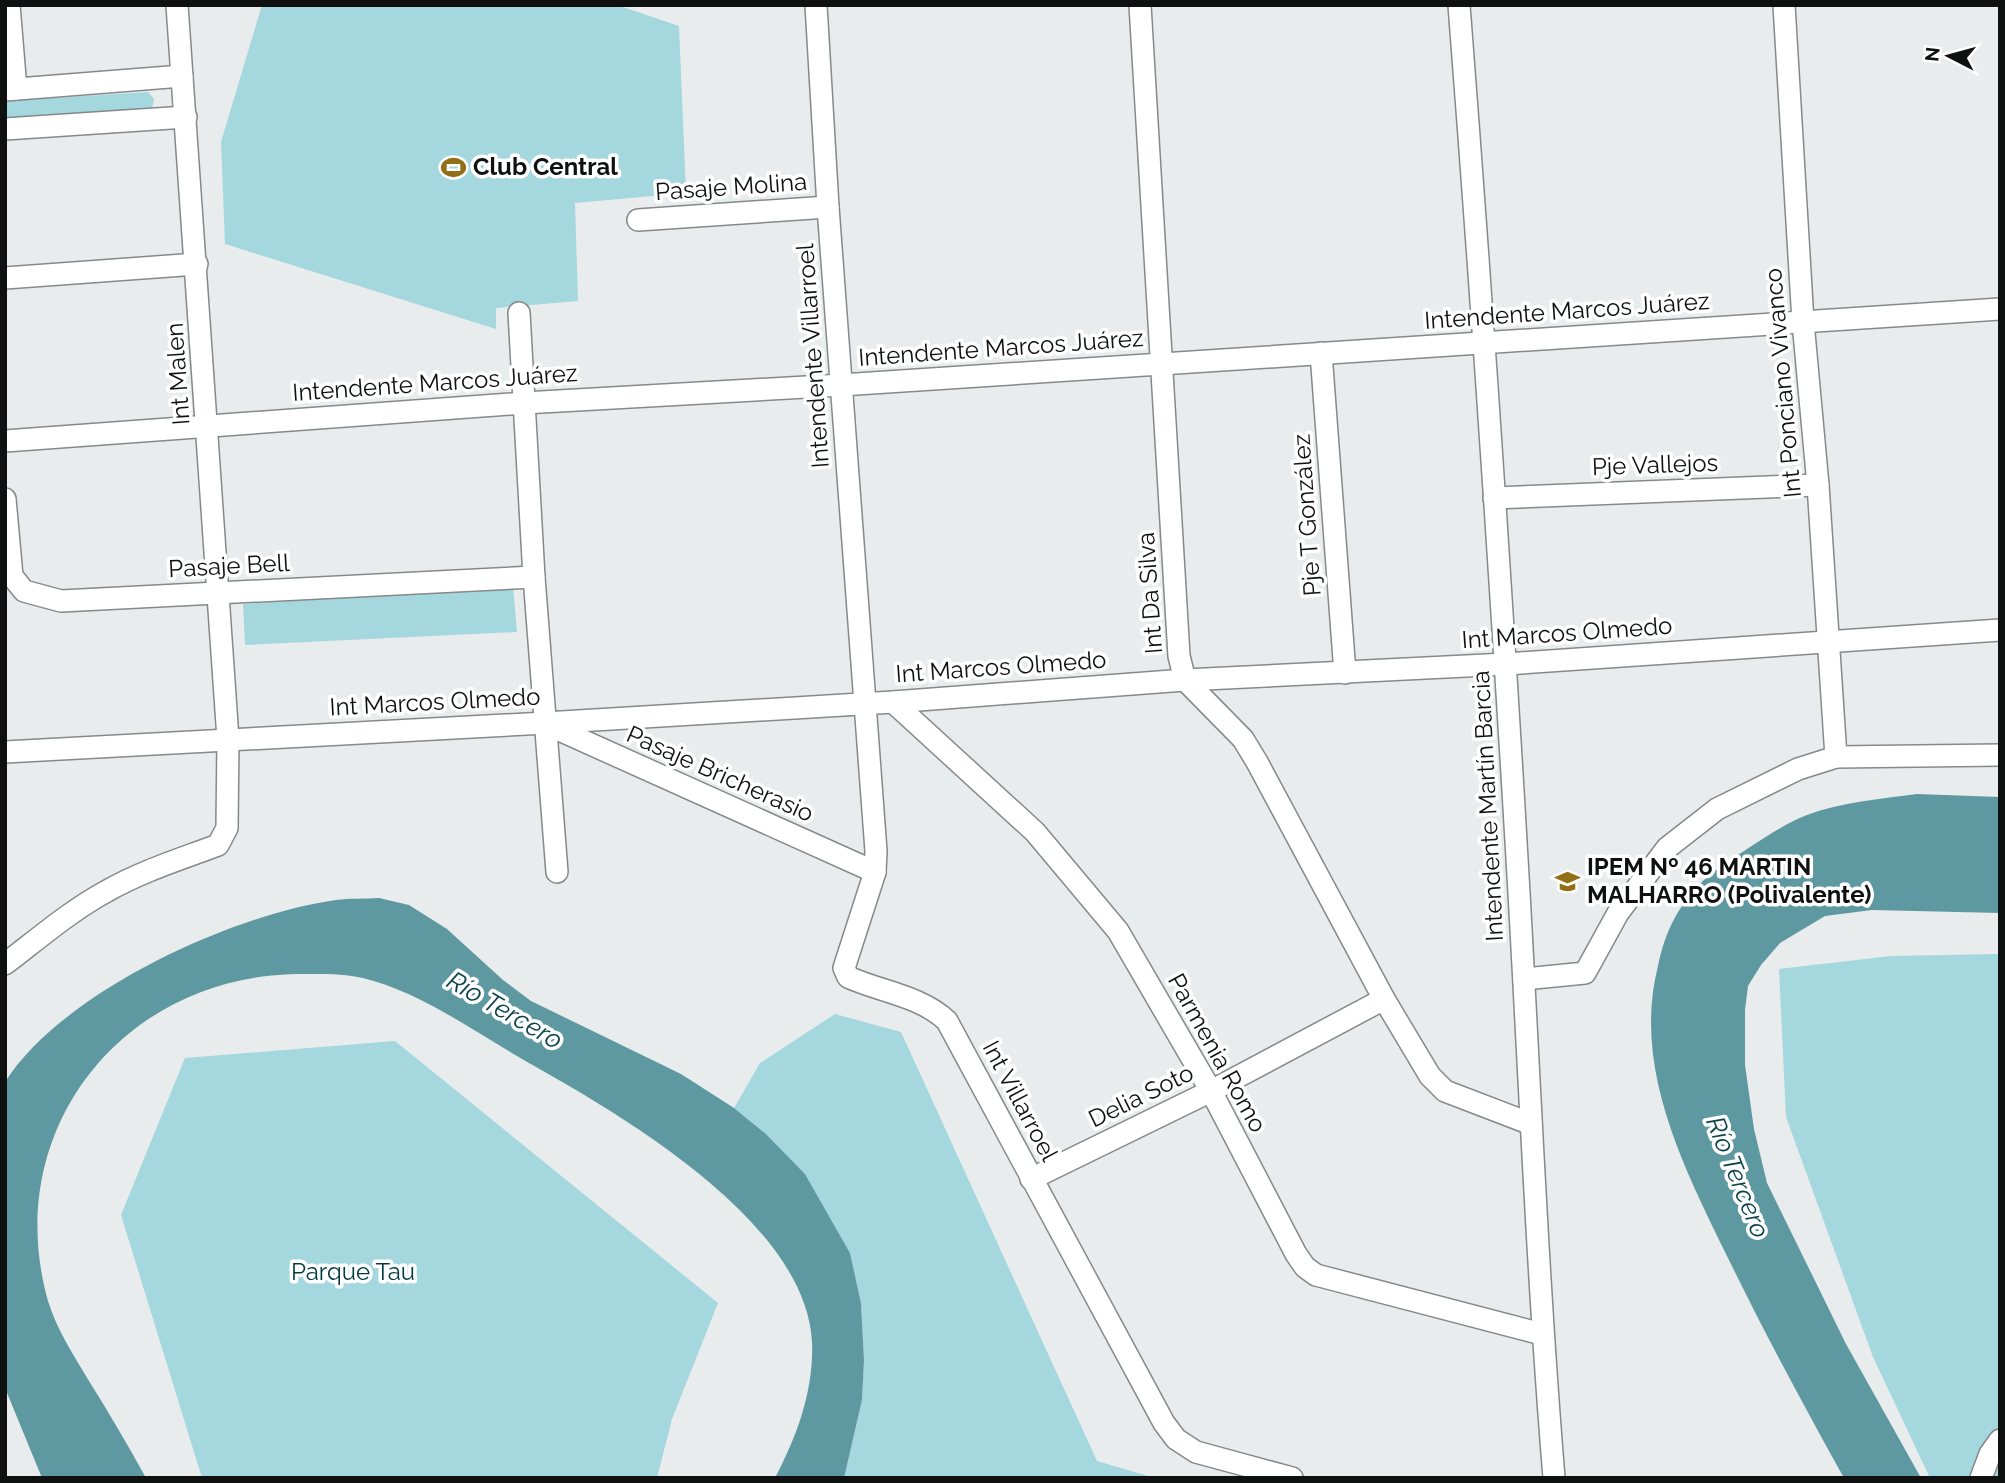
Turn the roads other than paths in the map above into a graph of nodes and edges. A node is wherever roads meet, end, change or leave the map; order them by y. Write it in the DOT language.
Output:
graph roads {
  1 [pos="9,5"];
  2 [pos="177,5"];
  3 [pos="816,5"];
  4 [pos="1140,5"];
  5 [pos="1459,5"];
  6 [pos="1784,5"];
  7 [pos="182,76"];
  8 [pos="10,90"];
  9 [pos="186,117"];
  10 [pos="5,129"];
  11 [pos="828,207"];
  12 [pos="638,220"];
  13 [pos="197,264"];
  14 [pos="5,278"];
  15 [pos="2000,309"];
  16 [pos="519,313"];
  17 [pos="1803,322"];
  18 [pos="1485,341"];
  19 [pos="1321,353"];
  20 [pos="1162,363"];
  21 [pos="841,385"];
  22 [pos="524,403"];
  23 [pos="207,425"];
  24 [pos="5,441"];
  25 [pos="1818,485"];
  26 [pos="1494,498"];
  27 [pos="5,499"];
  28 [pos="534,577"];
  29 [pos="218,593"];
  30 [pos="2000,630"];
  31 [pos="1829,642"];
  32 [pos="1506,664"];
  33 [pos="1345,673"];
  34 [pos="1185,680"];
  35 [pos="893,702"];
  36 [pos="865,703"];
  37 [pos="545,723"];
  38 [pos="228,739"];
  39 [pos="5,752"];
  40 [pos="2000,755"];
  41 [pos="1836,757"];
  42 [pos="557,872"];
  43 [pos="875,872"];
  44 [pos="5,964"];
  45 [pos="1524,979"];
  46 [pos="1384,999"];
  47 [pos="1211,1091"];
  48 [pos="1531,1124"];
  49 [pos="1031,1179"];
  50 [pos="1542,1334"];
  51 [pos="2000,1440"];
  52 [pos="1292,1478"];
  53 [pos="1554,1478"];
  54 [pos="1981,1478"];
  1 -- 8 [label="street"];
  2 -- 7 [label="street, Int Malen"];
  3 -- 11 [label="street, Intendente Villarroel"];
  4 -- 20 [label="street, Int Da Silva"];
  5 -- 18 [label="street, Intendente Martín Barcia"];
  6 -- 17 [label="street, Int Ponciano Vivanco"];
  7 -- 8 [label="street"];
  7 -- 9 [label="street, Int Malen"];
  9 -- 10 [label="street"];
  9 -- 13 [label="street, Int Malen"];
  11 -- 12 [label="street, Pasaje Molina"];
  11 -- 21 [label="street, Intendente Villarroel"];
  13 -- 14 [label="street"];
  13 -- 23 [label="street, Int Malen"];
  15 -- 17 [label="street, Intendente Marcos Juárez"];
  16 -- 22 [label="street"];
  17 -- 18 [label="street, Intendente Marcos Juárez"];
  17 -- 25 [label="street, Int Ponciano Vivanco"];
  18 -- 19 [label="street, Intendente Marcos Juárez"];
  18 -- 26 [label="street, Intendente Martín Barcia"];
  19 -- 20 [label="street, Intendente Marcos Juárez"];
  19 -- 33 [label="street, Pje T González"];
  20 -- 21 [label="street, Intendente Marcos Juárez"];
  20 -- 34 [label="street, Int Da Silva"];
  21 -- 22 [label="street, Intendente Marcos Juárez"];
  21 -- 36 [label="street, Intendente Villarroel"];
  22 -- 23 [label="street, Intendente Marcos Juárez"];
  22 -- 28 [label="street"];
  23 -- 24 [label="street, Intendente Marcos Juárez"];
  23 -- 29 [label="street, Int Malen"];
  25 -- 26 [label="street, Pje Vallejos"];
  25 -- 31 [label="street, Int Ponciano Vivanco"];
  26 -- 32 [label="street, Intendente Martín Barcia"];
  27 -- 29 [label="street, Pasaje Bell"];
  28 -- 29 [label="street, Pasaje Bell"];
  28 -- 37 [label="street"];
  29 -- 38 [label="street, Int Malen"];
  30 -- 31 [label="street, Int Marcos Olmedo"];
  31 -- 32 [label="street, Int Marcos Olmedo"];
  31 -- 41 [label="street, Int Ponciano Vivanco"];
  32 -- 33 [label="street, Int Marcos Olmedo"];
  32 -- 45 [label="street, Intendente Martín Barcia"];
  33 -- 34 [label="street, Int Marcos Olmedo"];
  34 -- 35 [label="street, Int Marcos Olmedo"];
  34 -- 46 [label="street, Int Da Silva"];
  35 -- 36 [label="street, Int Marcos Olmedo"];
  35 -- 47 [label="street, Parmenia Romo"];
  36 -- 37 [label="street, Int Marcos Olmedo"];
  36 -- 43 [label="street, Int Villarroel"];
  37 -- 38 [label="street, Int Marcos Olmedo"];
  37 -- 42 [label="street"];
  37 -- 43 [label="street, Pasaje Bricherasio"];
  38 -- 39 [label="street, Int Marcos Olmedo"];
  38 -- 44 [label="street, Int Malen"];
  40 -- 41 [label="street"];
  41 -- 45 [label="street"];
  43 -- 49 [label="street, Int Villarroel"];
  45 -- 48 [label="street, Intendente Martín Barcia"];
  46 -- 47 [label="street, Delia Soto"];
  46 -- 48 [label="street, Int Da Silva"];
  47 -- 49 [label="street, Delia Soto"];
  47 -- 50 [label="street, Parmenia Romo"];
  48 -- 50 [label="street, Intendente Martín Barcia"];
  49 -- 52 [label="street, Int Villarroel"];
  50 -- 53 [label="street, Intendente Martín Barcia"];
  51 -- 54 [label="street"];
}
